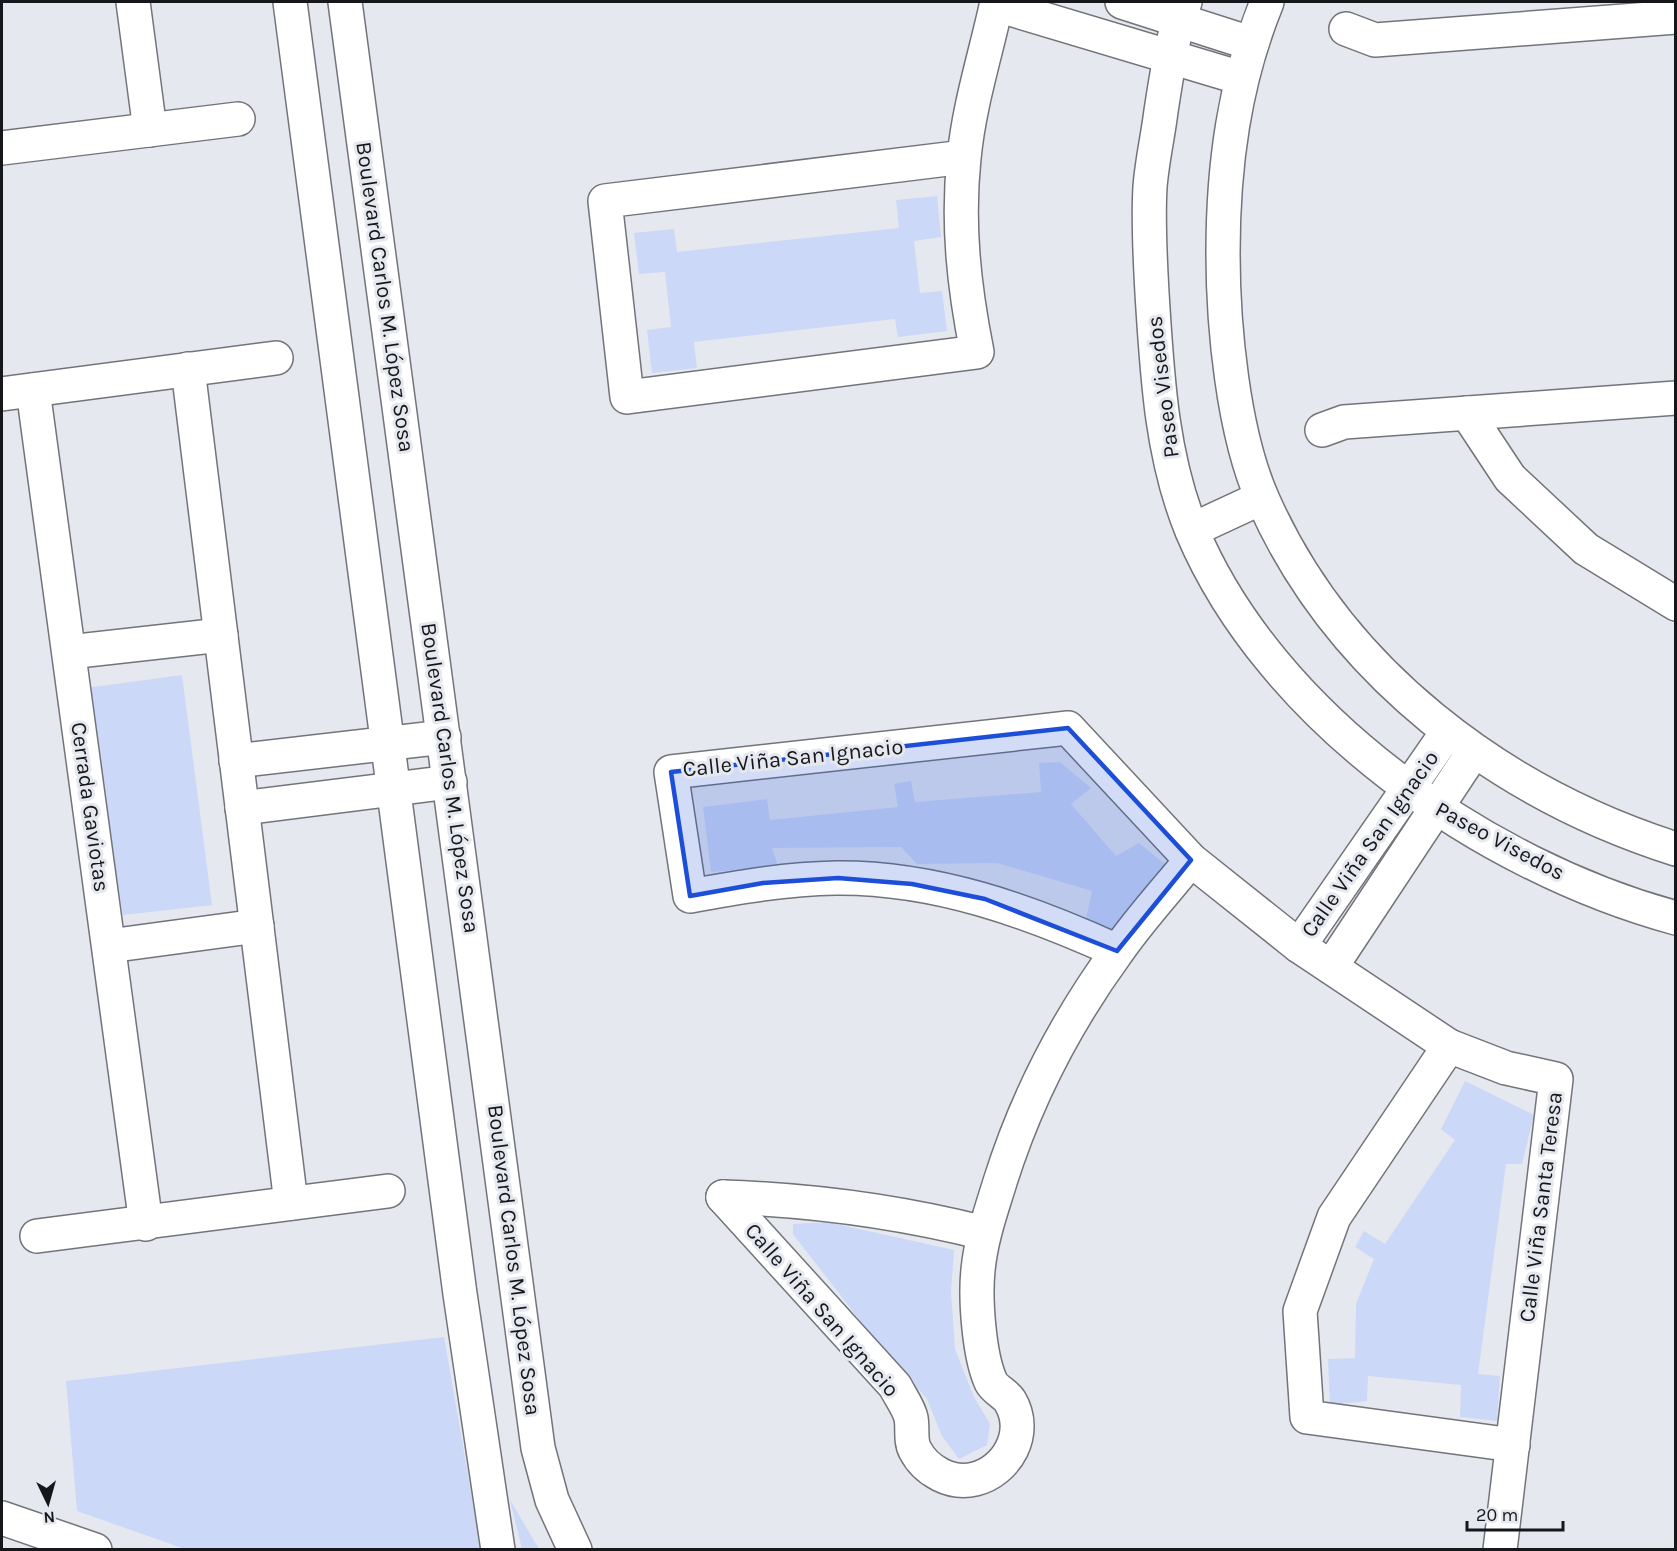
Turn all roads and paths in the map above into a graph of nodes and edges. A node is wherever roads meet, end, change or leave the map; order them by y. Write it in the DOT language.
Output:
graph roads {
  1 [pos="133,2"];
  2 [pos="290,2"];
  3 [pos="345,2"];
  4 [pos="1122,2"];
  5 [pos="1267,2"];
  6 [pos="997,3"];
  7 [pos="1182,10"];
  8 [pos="1515,15"];
  9 [pos="1676,17"];
  10 [pos="1346,29"];
  11 [pos="1250,43"];
  12 [pos="1169,56"];
  13 [pos="1241,78"];
  14 [pos="238,119"];
  15 [pos="150,130"];
  16 [pos="2,148"];
  17 [pos="964,157"];
  18 [pos="276,358"];
  19 [pos="188,369"];
  20 [pos="33,390"];
  21 [pos="2,394"];
  22 [pos="1676,398"];
  23 [pos="1467,413"];
  24 [pos="1322,430"];
  25 [pos="1262,498"];
  26 [pos="1192,530"];
  27 [pos="1676,604"];
  28 [pos="221,635"];
  29 [pos="69,652"];
  30 [pos="1448,731"];
  31 [pos="444,737"];
  32 [pos="388,744"];
  33 [pos="1474,751"];
  34 [pos="236,762"];
  35 [pos="450,782"];
  36 [pos="1408,788"];
  37 [pos="394,789"];
  38 [pos="242,808"];
  39 [pos="1436,808"];
  40 [pos="1676,849"];
  41 [pos="1191,860"];
  42 [pos="1676,918"];
  43 [pos="257,926"];
  44 [pos="109,946"];
  45 [pos="1299,946"];
  46 [pos="1117,951"];
  47 [pos="1331,967"];
  48 [pos="1449,1046"];
  49 [pos="388,1191"];
  50 [pos="291,1203"];
  51 [pos="146,1224"];
  52 [pos="984,1233"];
  53 [pos="37,1236"];
  54 [pos="1513,1445"];
  55 [pos="2,1518"];
  56 [pos="95,1550"];
  57 [pos="498,1550"];
  58 [pos="575,1550"];
  59 [pos="1500,1550"];
  1 -- 15 [label="street"];
  2 -- 32 [label="street"];
  3 -- 31 [label="street, Boulevard Carlos M. López Sosa"];
  4 -- 7 [label="street"];
  5 -- 11 [label="street"];
  6 -- 12 [label="street"];
  6 -- 17 [label="street"];
  7 -- 11 [label="street"];
  7 -- 12 [label="street, Paseo Visedos"];
  8 -- 9 [label="street"];
  8 -- 10 [label="street"];
  11 -- 13 [label="street"];
  12 -- 13 [label="street"];
  12 -- 26 [label="street, Paseo Visedos"];
  13 -- 25 [label="street"];
  14 -- 15 [label="street"];
  15 -- 16 [label="street"];
  17 -- 17 [label="street"];
  18 -- 19 [label="street"];
  19 -- 20 [label="street"];
  19 -- 28 [label="street"];
  20 -- 21 [label="street"];
  20 -- 29 [label="street, Cerrada Gaviotas"];
  22 -- 23 [label="street"];
  23 -- 24 [label="street"];
  23 -- 27 [label="street"];
  25 -- 26 [label="street"];
  25 -- 30 [label="street"];
  26 -- 36 [label="street, Paseo Visedos"];
  28 -- 29 [label="street"];
  28 -- 34 [label="street"];
  29 -- 44 [label="street, Cerrada Gaviotas"];
  30 -- 33 [label="street"];
  30 -- 36 [label="street, Calle Viña San Ignacio"];
  31 -- 32 [label="street"];
  31 -- 35 [label="street, Boulevard Carlos M. López Sosa"];
  32 -- 34 [label="street"];
  32 -- 37 [label="street"];
  33 -- 39 [label="street"];
  33 -- 40 [label="street"];
  34 -- 38 [label="street"];
  35 -- 37 [label="street"];
  35 -- 58 [label="street, Boulevard Carlos M. López Sosa"];
  36 -- 39 [label="street, Paseo Visedos"];
  36 -- 45 [label="street, Calle Viña San Ignacio"];
  37 -- 38 [label="street"];
  37 -- 57 [label="street"];
  38 -- 43 [label="street"];
  39 -- 42 [label="street, Paseo Visedos"];
  39 -- 47 [label="street"];
  41 -- 45 [label="street, Calle Viña San Ignacio"];
  41 -- 46 [label="street"];
  41 -- 46 [label="street, Calle Viña San Ignacio"];
  43 -- 44 [label="street"];
  43 -- 50 [label="street"];
  44 -- 51 [label="street, Cerrada Gaviotas"];
  45 -- 47 [label="street, Calle Viña Santa Teresa"];
  46 -- 52 [label="street, Calle Viña San Ignacio"];
  47 -- 48 [label="street, Calle Viña Santa Teresa"];
  48 -- 54 [label="street, Calle Viña Santa Teresa"];
  48 -- 54 [label="street"];
  49 -- 50 [label="street"];
  50 -- 51 [label="street"];
  51 -- 53 [label="street"];
  52 -- 52 [label="street, Calle Viña San Ignacio"];
  54 -- 59 [label="street, Calle Viña Santa Teresa"];
  55 -- 56 [label="street"];
}
